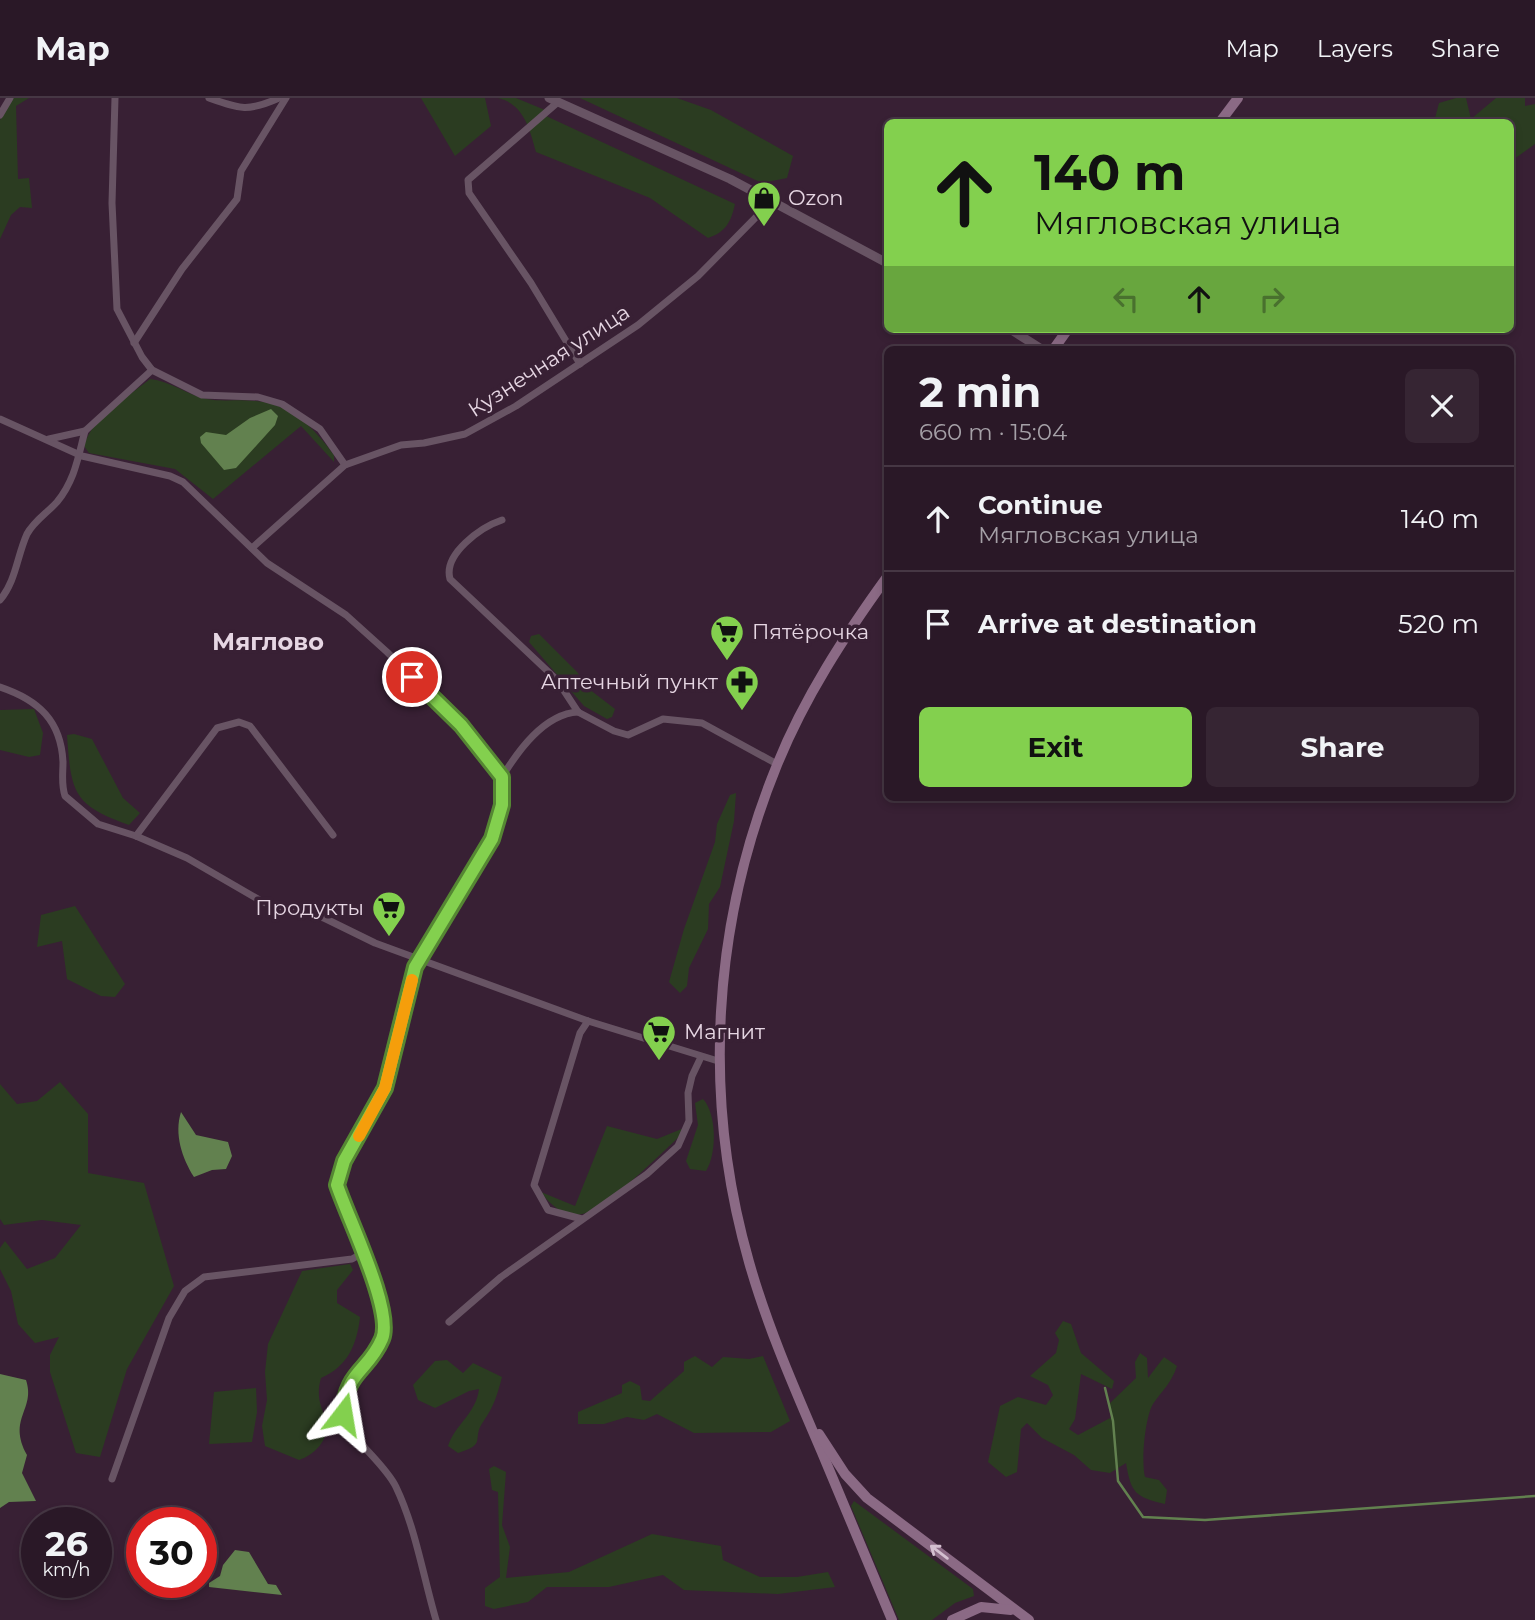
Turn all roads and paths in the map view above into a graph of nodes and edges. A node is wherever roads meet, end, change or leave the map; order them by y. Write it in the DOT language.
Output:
graph roads {
  1 [pos="10,98"];
  2 [pos="115,98"];
  3 [pos="209,98"];
  4 [pos="279,98"];
  5 [pos="286,98"];
  6 [pos="1238,98"];
  7 [pos="553,100"];
  8 [pos="0,115"];
  9 [pos="1222,119"];
  10 [pos="772,201"];
  11 [pos="884,261"];
  12 [pos="1016,333"];
  13 [pos="134,344"];
  14 [pos="1037,346"];
  15 [pos="580,364"];
  16 [pos="152,370"];
  17 [pos="0,419"];
  18 [pos="85,431"];
  19 [pos="49,439"];
  20 [pos="82,456"];
  21 [pos="345,465"];
  22 [pos="502,520"];
  23 [pos="252,548"];
  24 [pos="884,582"];
  25 [pos="0,600"];
  26 [pos="0,687"];
  27 [pos="578,712"];
  28 [pos="777,764"];
  29 [pos="502,777"];
  30 [pos="333,835"];
  31 [pos="136,836"];
  32 [pos="421,958"];
  33 [pos="587,1021"];
  34 [pos="702,1057"];
  35 [pos="718,1062"];
  36 [pos="583,1219"];
  37 [pos="363,1253"];
  38 [pos="449,1322"];
  39 [pos="808,1420"];
  40 [pos="112,1479"];
  41 [pos="1026,1618"];
  42 [pos="436,1620"];
  43 [pos="892,1620"];
  44 [pos="952,1620"];
  1 -- 8 [label="street"];
  2 -- 13 [label="street"];
  3 -- 4 [label="street"];
  5 -- 13 [label="street"];
  6 -- 9 [label="main road"];
  7 -- 10 [label="street"];
  7 -- 15 [label="street"];
  10 -- 11 [label="street"];
  10 -- 15 [label="street, Кузнечная улица"];
  12 -- 14 [label="street"];
  13 -- 16 [label="street"];
  15 -- 21 [label="street, Кузнечная улица"];
  16 -- 18 [label="street"];
  16 -- 21 [label="street"];
  17 -- 19 [label="street"];
  18 -- 19 [label="street"];
  18 -- 20 [label="street"];
  19 -- 20 [label="street"];
  20 -- 23 [label="street"];
  20 -- 25 [label="street"];
  21 -- 23 [label="street, Кузнечная улица"];
  22 -- 27 [label="street"];
  23 -- 29 [label="street"];
  24 -- 28 [label="main road"];
  26 -- 31 [label="street"];
  27 -- 28 [label="street"];
  27 -- 29 [label="street"];
  28 -- 35 [label="main road"];
  29 -- 32 [label="street"];
  30 -- 31 [label="street"];
  31 -- 32 [label="street"];
  32 -- 33 [label="street"];
  32 -- 37 [label="street"];
  33 -- 34 [label="street"];
  33 -- 36 [label="street"];
  34 -- 35 [label="street"];
  34 -- 36 [label="street"];
  35 -- 39 [label="main road"];
  36 -- 38 [label="street"];
  37 -- 40 [label="street"];
  37 -- 42 [label="street"];
  41 -- 39 [label="main road, one-way"];
  39 -- 43 [label="main road"];
  41 -- 44 [label="main road"];
}
